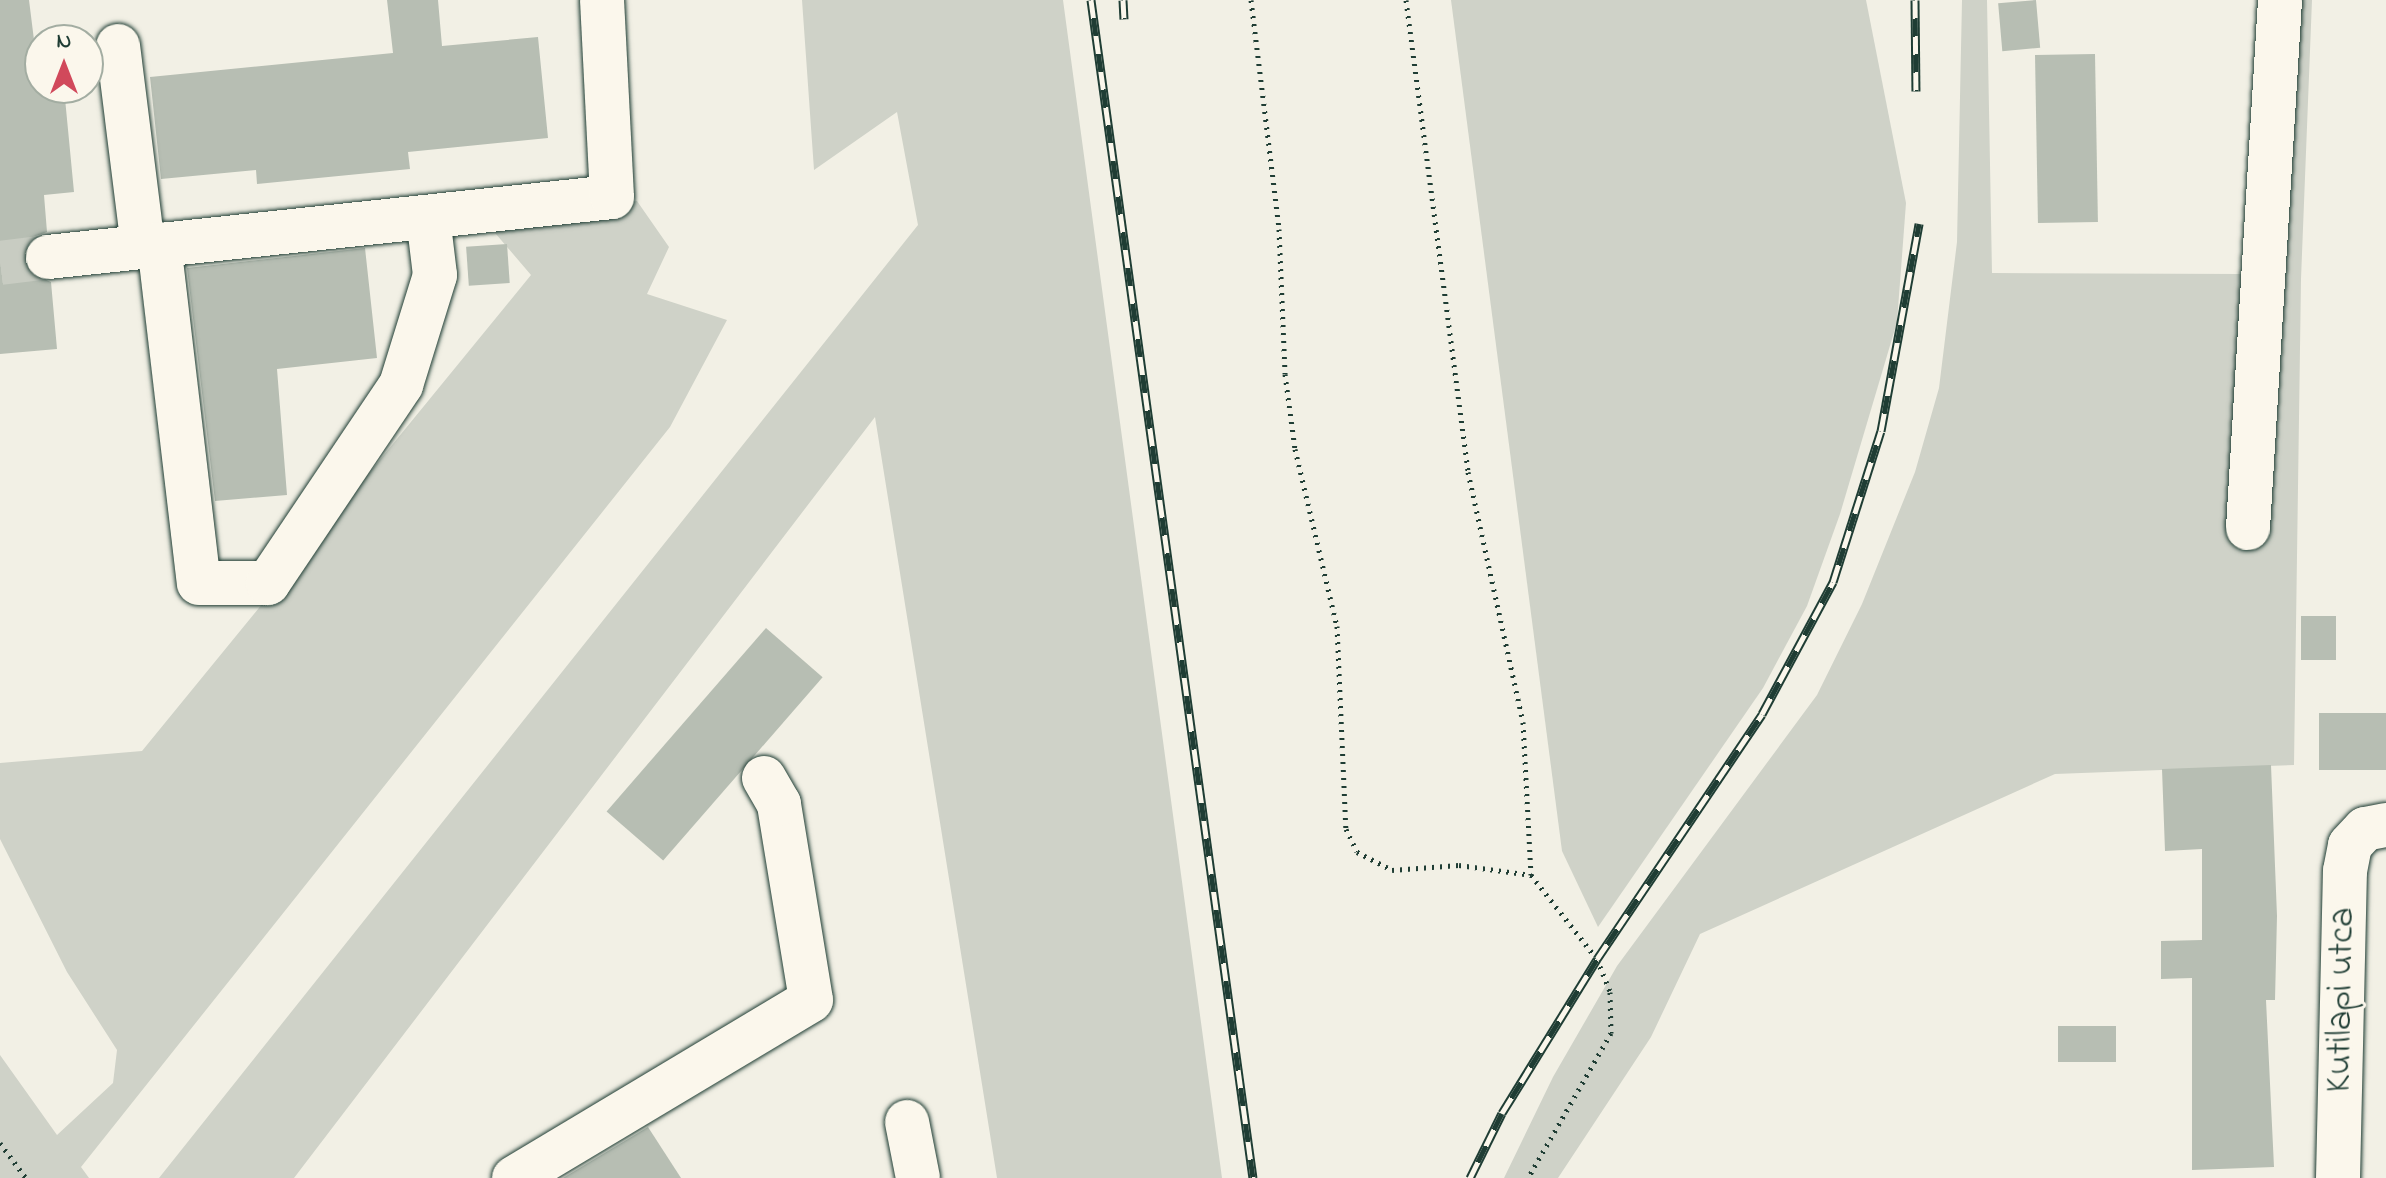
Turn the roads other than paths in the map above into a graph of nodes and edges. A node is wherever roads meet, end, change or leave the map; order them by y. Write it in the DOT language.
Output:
graph roads {
  1 [pos="602,0"];
  2 [pos="2280,0"];
  3 [pos="118,46"];
  4 [pos="428,217"];
  5 [pos="151,245"];
  6 [pos="48,257"];
  7 [pos="2248,528"];
  8 [pos="764,778"];
  9 [pos="2375,827"];
  10 [pos="907,1122"];
  11 [pos="514,1178"];
  12 [pos="918,1178"];
  13 [pos="2338,1178"];
  1 -- 4 [label="street"];
  2 -- 7 [label="street"];
  3 -- 5 [label="street"];
  4 -- 5 [label="street"];
  4 -- 5 [label="street"];
  5 -- 6 [label="street"];
  8 -- 11 [label="street"];
  9 -- 13 [label="street, Kutilapi utca"];
  10 -- 12 [label="street"];
}
